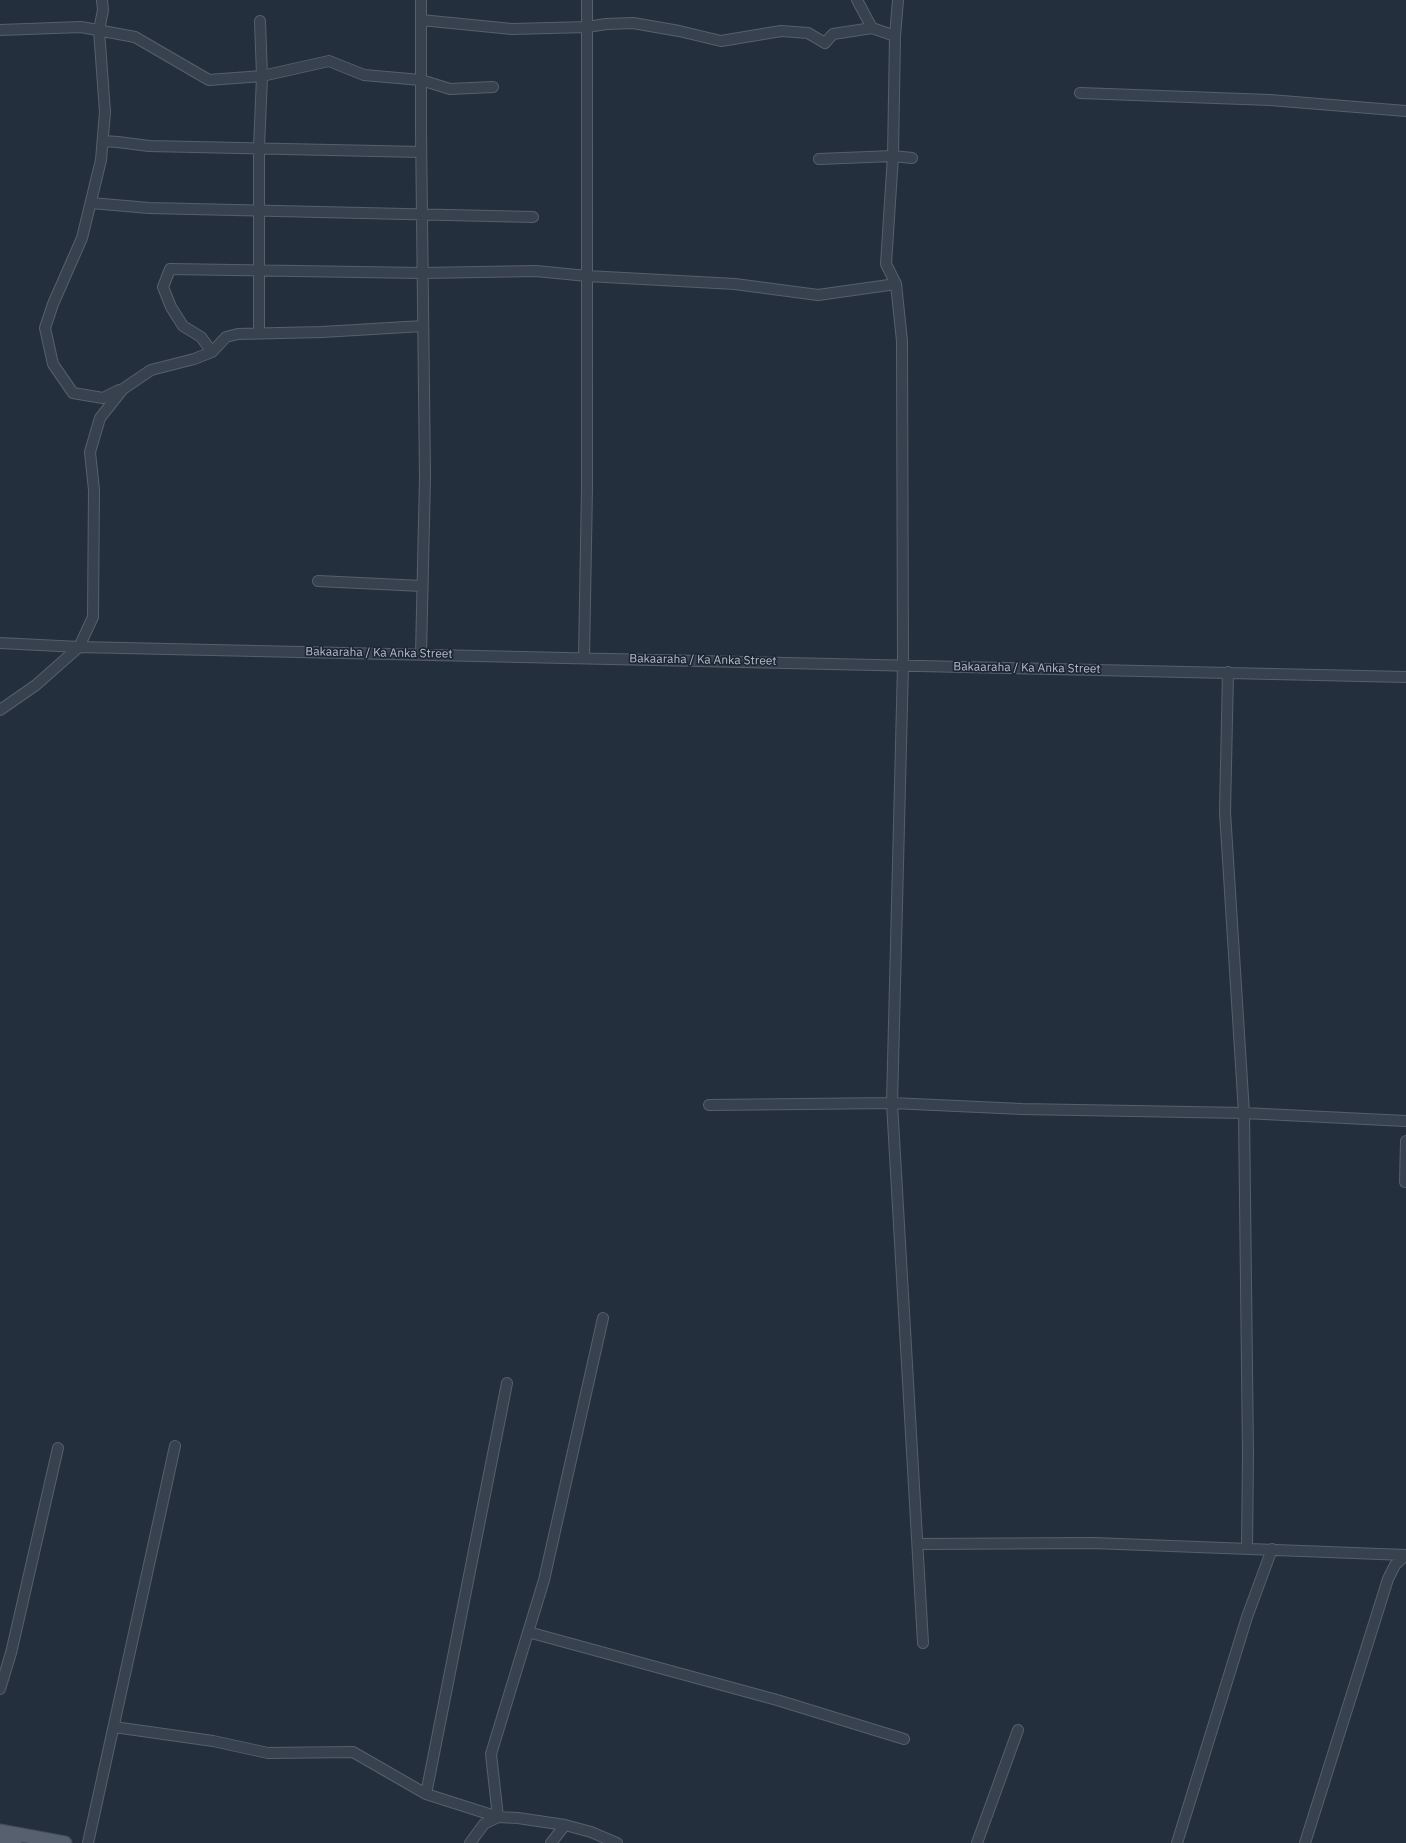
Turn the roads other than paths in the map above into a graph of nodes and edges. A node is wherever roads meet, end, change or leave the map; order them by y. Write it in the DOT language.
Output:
graph roads {
  1 [pos="102,0"];
  2 [pos="422,0"];
  3 [pos="586,0"];
  4 [pos="857,0"];
  5 [pos="898,0"];
  6 [pos="421,20"];
  7 [pos="260,21"];
  8 [pos="587,27"];
  9 [pos="872,28"];
  10 [pos="0,30"];
  11 [pos="100,30"];
  12 [pos="895,36"];
  13 [pos="262,76"];
  14 [pos="421,80"];
  15 [pos="493,87"];
  16 [pos="1080,93"];
  17 [pos="1406,111"];
  18 [pos="103,142"];
  19 [pos="259,148"];
  20 [pos="421,152"];
  21 [pos="893,156"];
  22 [pos="912,158"];
  23 [pos="819,159"];
  24 [pos="91,203"];
  25 [pos="258,211"];
  26 [pos="422,214"];
  27 [pos="533,217"];
  28 [pos="258,271"];
  29 [pos="422,273"];
  30 [pos="587,276"];
  31 [pos="896,284"];
  32 [pos="423,326"];
  33 [pos="259,333"];
  34 [pos="212,352"];
  35 [pos="123,389"];
  36 [pos="318,581"];
  37 [pos="422,586"];
  38 [pos="0,643"];
  39 [pos="79,647"];
  40 [pos="421,654"];
  41 [pos="584,657"];
  42 [pos="903,665"];
  43 [pos="1228,672"];
  44 [pos="1406,676"];
  45 [pos="0,710"];
  46 [pos="892,1103"];
  47 [pos="709,1105"];
  48 [pos="1244,1113"];
  49 [pos="1406,1121"];
  50 [pos="1406,1141"];
  51 [pos="1405,1182"];
  52 [pos="602,1318"];
  53 [pos="507,1383"];
  54 [pos="175,1446"];
  55 [pos="58,1448"];
  56 [pos="918,1544"];
  57 [pos="1247,1549"];
  58 [pos="1272,1549"];
  59 [pos="1406,1555"];
  60 [pos="528,1632"];
  61 [pos="923,1643"];
  62 [pos="0,1689"];
  63 [pos="114,1727"];
  64 [pos="1018,1730"];
  65 [pos="904,1739"];
  66 [pos="426,1794"];
  67 [pos="498,1817"];
  68 [pos="565,1825"];
  69 [pos="0,1831"];
  70 [pos="0,1841"];
  71 [pos="15,1843"];
  72 [pos="65,1843"];
  73 [pos="88,1843"];
  74 [pos="470,1843"];
  75 [pos="551,1843"];
  76 [pos="617,1843"];
  77 [pos="977,1843"];
  78 [pos="1177,1843"];
  79 [pos="1305,1843"];
  1 -- 11 [label="street"];
  2 -- 6 [label="street"];
  3 -- 8 [label="street"];
  4 -- 9 [label="street"];
  5 -- 12 [label="street"];
  6 -- 8 [label="street"];
  6 -- 14 [label="street"];
  7 -- 13 [label="street"];
  8 -- 9 [label="street"];
  8 -- 30 [label="street"];
  9 -- 12 [label="street"];
  10 -- 11 [label="street"];
  11 -- 13 [label="street"];
  11 -- 18 [label="street"];
  12 -- 21 [label="street"];
  13 -- 14 [label="street"];
  13 -- 19 [label="street"];
  14 -- 15 [label="street"];
  14 -- 20 [label="street"];
  16 -- 17 [label="street"];
  18 -- 19 [label="street"];
  18 -- 24 [label="street"];
  19 -- 20 [label="street"];
  19 -- 25 [label="street"];
  20 -- 26 [label="street"];
  21 -- 22 [label="street"];
  21 -- 23 [label="street"];
  21 -- 31 [label="street"];
  24 -- 25 [label="street"];
  24 -- 35 [label="street"];
  25 -- 26 [label="street"];
  25 -- 28 [label="street"];
  26 -- 27 [label="street"];
  26 -- 29 [label="street"];
  28 -- 29 [label="street"];
  28 -- 33 [label="street"];
  28 -- 34 [label="street"];
  29 -- 30 [label="street"];
  29 -- 32 [label="street"];
  30 -- 31 [label="street"];
  30 -- 41 [label="street"];
  31 -- 42 [label="street"];
  32 -- 33 [label="street"];
  32 -- 37 [label="street"];
  33 -- 34 [label="street"];
  34 -- 35 [label="street"];
  35 -- 39 [label="street"];
  36 -- 37 [label="street"];
  37 -- 40 [label="street"];
  38 -- 39 [label="street, Bakaaraha / Ka Anka Street"];
  39 -- 40 [label="street, Bakaaraha / Ka Anka Street"];
  39 -- 45 [label="street"];
  40 -- 41 [label="street, Bakaaraha / Ka Anka Street"];
  41 -- 42 [label="street, Bakaaraha / Ka Anka Street"];
  42 -- 43 [label="street, Bakaaraha / Ka Anka Street"];
  42 -- 46 [label="street"];
  43 -- 44 [label="street, Bakaaraha / Ka Anka Street"];
  43 -- 48 [label="street"];
  46 -- 47 [label="street"];
  46 -- 48 [label="street"];
  46 -- 56 [label="street"];
  48 -- 49 [label="street"];
  48 -- 57 [label="street"];
  50 -- 51 [label="street"];
  52 -- 60 [label="street"];
  53 -- 66 [label="street"];
  54 -- 63 [label="street"];
  55 -- 62 [label="street"];
  56 -- 57 [label="street"];
  56 -- 61 [label="street"];
  57 -- 58 [label="street"];
  58 -- 59 [label="street"];
  58 -- 78 [label="street"];
  59 -- 79 [label="street"];
  60 -- 65 [label="street"];
  60 -- 67 [label="street"];
  63 -- 66 [label="street"];
  63 -- 73 [label="street"];
  64 -- 77 [label="street"];
  66 -- 67 [label="street"];
  67 -- 68 [label="street"];
  67 -- 74 [label="street"];
  68 -- 75 [label="street"];
  68 -- 76 [label="street"];
  69 -- 72 [label="main road"];
  70 -- 71 [label="main road"];
}
